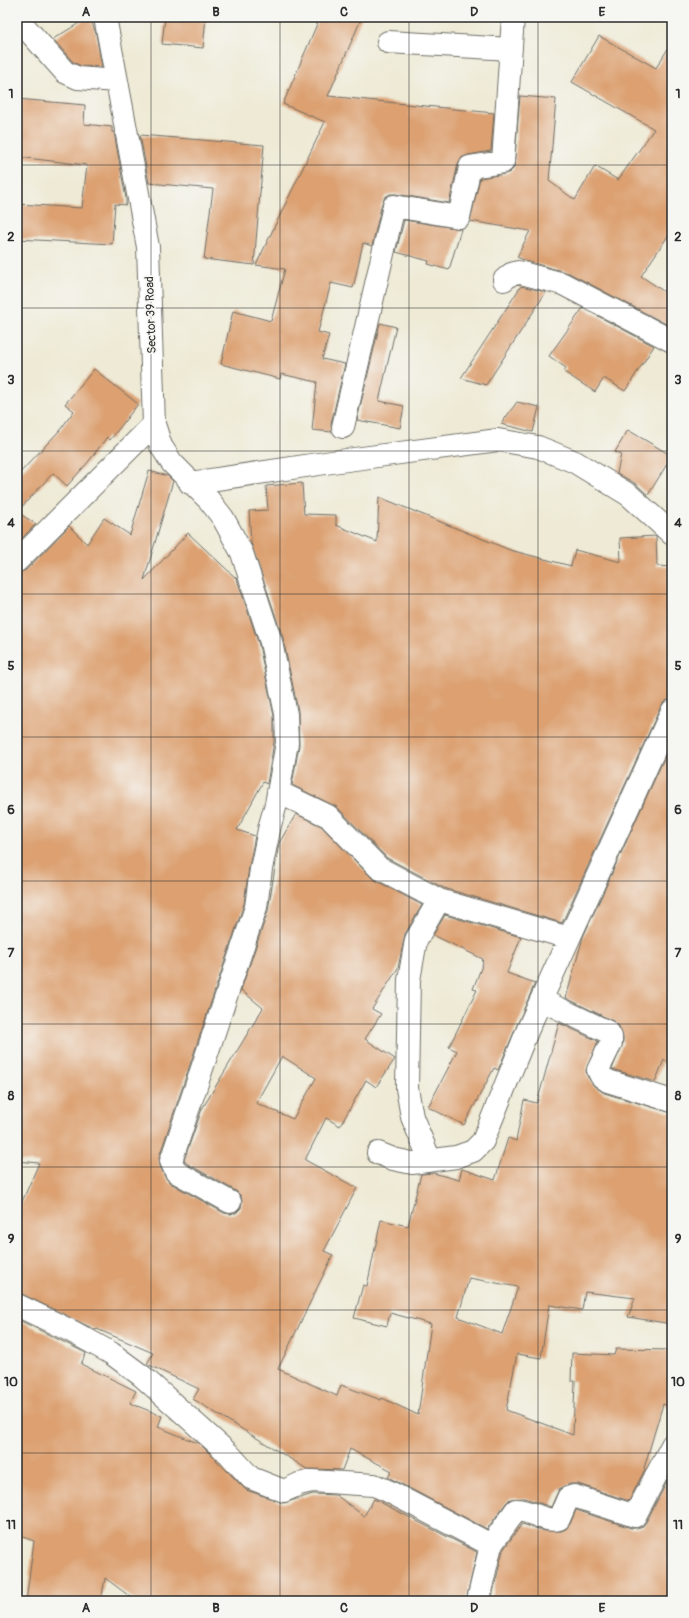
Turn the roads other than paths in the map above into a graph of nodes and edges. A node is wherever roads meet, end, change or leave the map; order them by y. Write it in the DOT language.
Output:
graph roads {
  1 [pos="105,17"];
  2 [pos="513,17"];
  3 [pos="17,18"];
  4 [pos="388,42"];
  5 [pos="511,49"];
  6 [pos="116,81"];
  7 [pos="504,280"];
  8 [pos="672,341"];
  9 [pos="154,424"];
  10 [pos="343,427"];
  11 [pos="190,483"];
  12 [pos="672,534"];
  13 [pos="17,561"];
  14 [pos="672,711"];
  15 [pos="278,792"];
  16 [pos="439,900"];
  17 [pos="569,938"];
  18 [pos="541,1000"];
  19 [pos="672,1101"];
  20 [pos="378,1153"];
  21 [pos="430,1160"];
  22 [pos="230,1202"];
  23 [pos="17,1305"];
  24 [pos="672,1445"];
  25 [pos="490,1545"];
  26 [pos="480,1601"];
  1 -- 6 [label="street, Sector 39 Road"];
  2 -- 5 [label="street"];
  3 -- 6 [label="street"];
  4 -- 5 [label="street"];
  5 -- 10 [label="street"];
  6 -- 9 [label="street, Sector 39 Road"];
  7 -- 8 [label="street"];
  9 -- 11 [label="street, Sector 39 Road"];
  9 -- 13 [label="street"];
  11 -- 12 [label="street"];
  11 -- 15 [label="street, Sector 39 Road"];
  14 -- 17 [label="street"];
  15 -- 16 [label="street"];
  15 -- 22 [label="street, Sector 39 Road"];
  16 -- 17 [label="street"];
  16 -- 21 [label="street"];
  17 -- 18 [label="street"];
  18 -- 19 [label="street"];
  18 -- 21 [label="street"];
  20 -- 21 [label="street"];
  23 -- 25 [label="street"];
  24 -- 25 [label="street"];
  25 -- 26 [label="street"];
}
